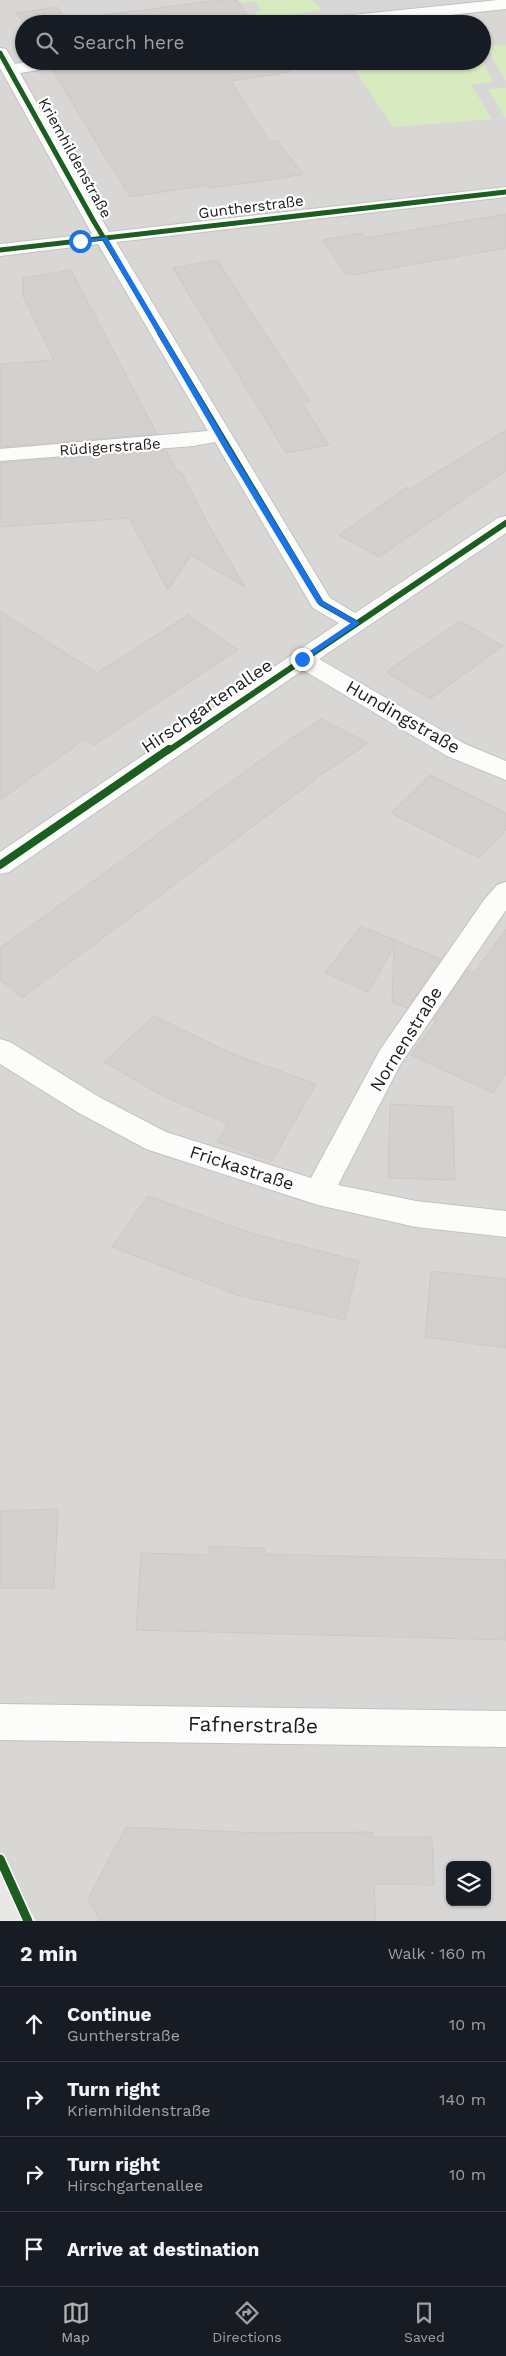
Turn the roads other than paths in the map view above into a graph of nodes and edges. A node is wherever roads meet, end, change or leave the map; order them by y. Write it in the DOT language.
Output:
graph roads {
  1 [pos="506,4"];
  2 [pos="400,15"];
  3 [pos="0,53"];
  4 [pos="15,69"];
  5 [pos="10,70"];
  6 [pos="506,192"];
  7 [pos="105,238"];
  8 [pos="0,250"];
  9 [pos="220,435"];
  10 [pos="0,455"];
  11 [pos="506,524"];
  12 [pos="496,539"];
  13 [pos="356,623"];
  14 [pos="302,659"];
  15 [pos="506,771"];
  16 [pos="0,865"];
  17 [pos="506,892"];
  18 [pos="0,1050"];
  19 [pos="318,1193"];
  20 [pos="506,1224"];
  21 [pos="0,1722"];
  22 [pos="506,1728"];
  1 -- 2 [label="street"];
  3 -- 5 [label="street, Kriemhildenstraße"];
  4 -- 5 [label="street"];
  5 -- 7 [label="street, Kriemhildenstraße"];
  6 -- 7 [label="street, Guntherstraße"];
  7 -- 8 [label="street, Guntherstraße"];
  7 -- 9 [label="street, Kriemhildenstraße"];
  9 -- 10 [label="street, Rüdigerstraße"];
  9 -- 13 [label="street, Kriemhildenstraße"];
  11 -- 12 [label="street, Hirschgartenallee"];
  12 -- 13 [label="street, Hirschgartenallee"];
  13 -- 14 [label="street, Hirschgartenallee"];
  14 -- 15 [label="street, Hundingstraße"];
  14 -- 16 [label="street, Hirschgartenallee"];
  17 -- 19 [label="street, Nornenstraße"];
  18 -- 19 [label="street, Frickastraße"];
  19 -- 20 [label="street, Frickastraße"];
  21 -- 22 [label="street, Fafnerstraße"];
}
